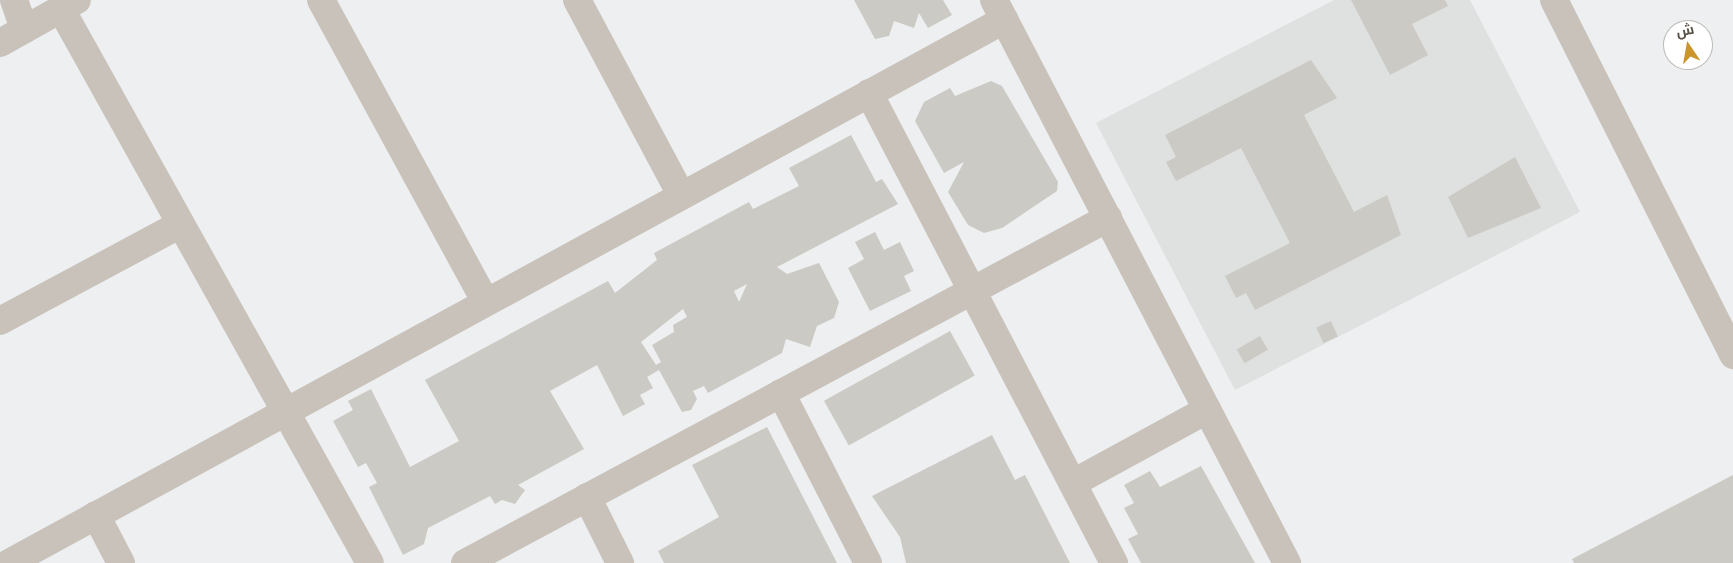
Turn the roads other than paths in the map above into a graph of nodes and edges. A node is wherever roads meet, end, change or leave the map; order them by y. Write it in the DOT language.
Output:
graph roads {
  1 [pos="14,0"];
  2 [pos="321,0"];
  3 [pos="577,0"];
  4 [pos="1554,0"];
  5 [pos="69,4"];
  6 [pos="999,10"];
  7 [pos="24,29"];
  8 [pos="0,43"];
  9 [pos="869,93"];
  10 [pos="681,195"];
  11 [pos="1108,218"];
  12 [pos="181,224"];
  13 [pos="974,290"];
  14 [pos="485,301"];
  15 [pos="0,321"];
  16 [pos="1733,355"];
  17 [pos="781,393"];
  18 [pos="284,409"];
  19 [pos="1207,410"];
  20 [pos="1073,483"];
  21 [pos="587,498"];
  22 [pos="96,515"];
  23 [pos="9,563"];
  24 [pos="122,563"];
  25 [pos="370,563"];
  26 [pos="465,563"];
  27 [pos="620,563"];
  28 [pos="868,563"];
  29 [pos="1114,563"];
  30 [pos="1286,563"];
  1 -- 7 [label="street"];
  2 -- 14 [label="street"];
  3 -- 10 [label="street"];
  4 -- 16 [label="street"];
  5 -- 7 [label="street"];
  5 -- 12 [label="street"];
  6 -- 9 [label="street"];
  6 -- 11 [label="street"];
  7 -- 8 [label="street"];
  9 -- 10 [label="street"];
  9 -- 13 [label="street"];
  10 -- 14 [label="street"];
  11 -- 13 [label="street"];
  11 -- 19 [label="street"];
  12 -- 15 [label="street"];
  12 -- 18 [label="street"];
  13 -- 17 [label="street"];
  13 -- 20 [label="street"];
  14 -- 18 [label="street"];
  17 -- 21 [label="street"];
  17 -- 28 [label="street"];
  18 -- 22 [label="street"];
  18 -- 25 [label="street"];
  19 -- 20 [label="street"];
  19 -- 30 [label="street"];
  20 -- 29 [label="street"];
  21 -- 26 [label="street"];
  21 -- 27 [label="street"];
  22 -- 23 [label="street"];
  22 -- 24 [label="street"];
}
